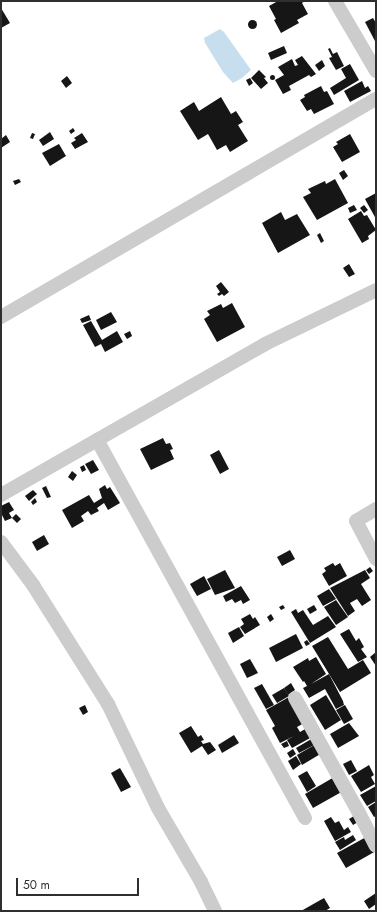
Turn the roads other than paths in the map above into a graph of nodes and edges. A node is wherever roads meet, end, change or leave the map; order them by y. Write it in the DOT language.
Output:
graph roads {
  1 [pos="335,1"];
  2 [pos="376,71"];
  3 [pos="376,99"];
  4 [pos="376,290"];
  5 [pos="1,317"];
  6 [pos="97,440"];
  7 [pos="1,495"];
  8 [pos="376,509"];
  9 [pos="1,542"];
  10 [pos="376,559"];
  11 [pos="295,698"];
  12 [pos="305,818"];
  13 [pos="376,846"];
  14 [pos="214,911"];
  1 -- 2 [label="street"];
  3 -- 5 [label="street"];
  4 -- 6 [label="street"];
  6 -- 7 [label="street"];
  6 -- 12 [label="street"];
  8 -- 10 [label="street"];
  9 -- 14 [label="street"];
  11 -- 13 [label="street"];
}
